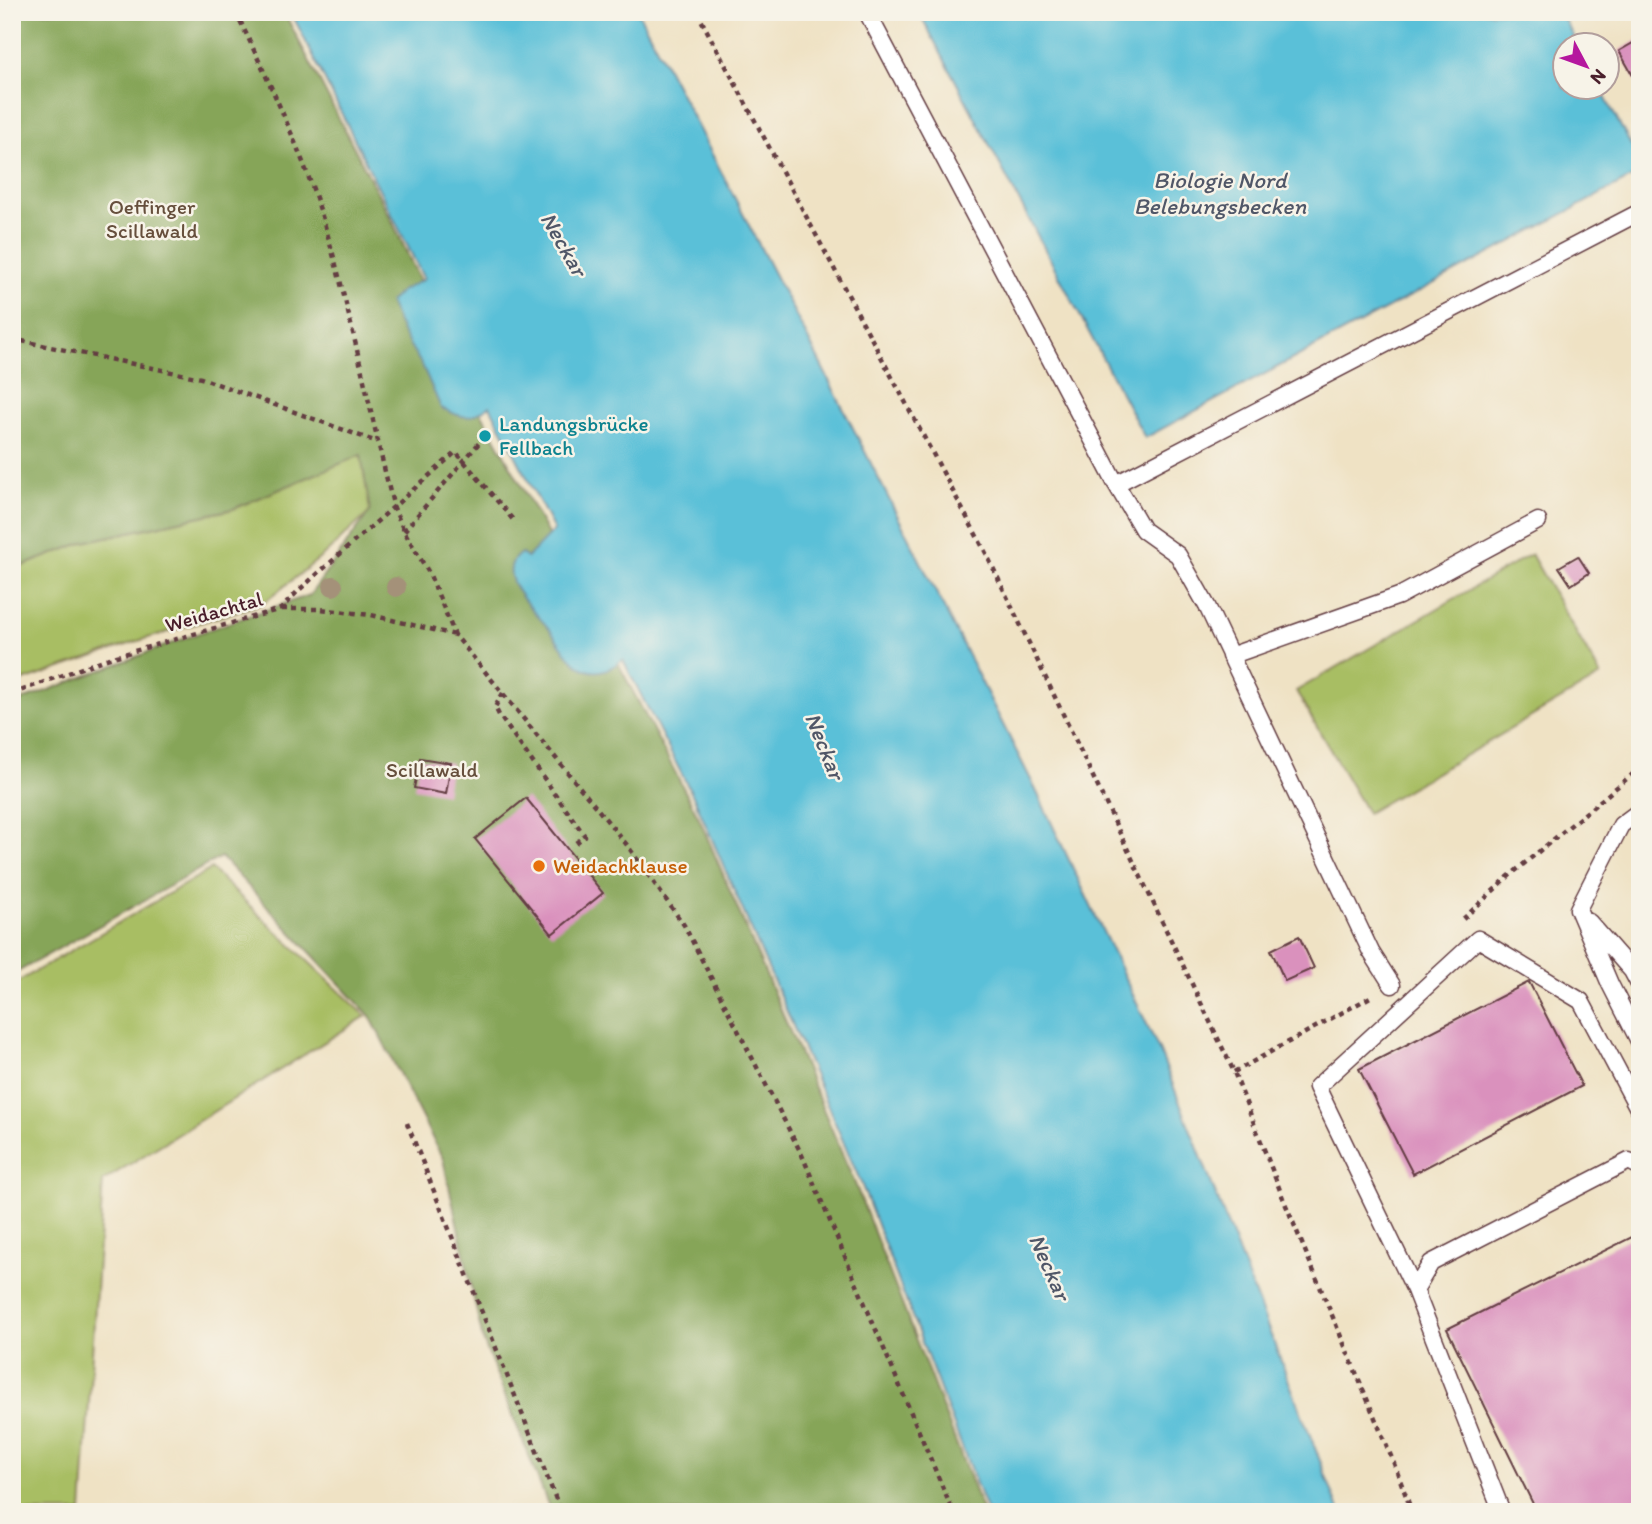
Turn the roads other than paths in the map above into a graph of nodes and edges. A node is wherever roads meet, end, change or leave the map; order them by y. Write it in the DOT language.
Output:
graph roads {
  1 [pos="867,12"];
  2 [pos="1640,212"];
  3 [pos="1116,484"];
  4 [pos="1538,521"];
  5 [pos="1230,656"];
  6 [pos="1640,811"];
  7 [pos="1578,909"];
  8 [pos="1392,985"];
  9 [pos="1640,986"];
  10 [pos="1640,1043"];
  11 [pos="1640,1112"];
  12 [pos="1640,1167"];
  13 [pos="1415,1290"];
  14 [pos="1502,1512"];
  1 -- 3 [label="lane"];
  2 -- 3 [label="lane"];
  3 -- 5 [label="lane"];
  4 -- 5 [label="lane"];
  5 -- 8 [label="lane"];
  6 -- 7 [label="lane"];
  7 -- 9 [label="lane"];
  7 -- 10 [label="lane"];
  11 -- 13 [label="lane"];
  12 -- 13 [label="lane"];
  13 -- 14 [label="lane"];
}
